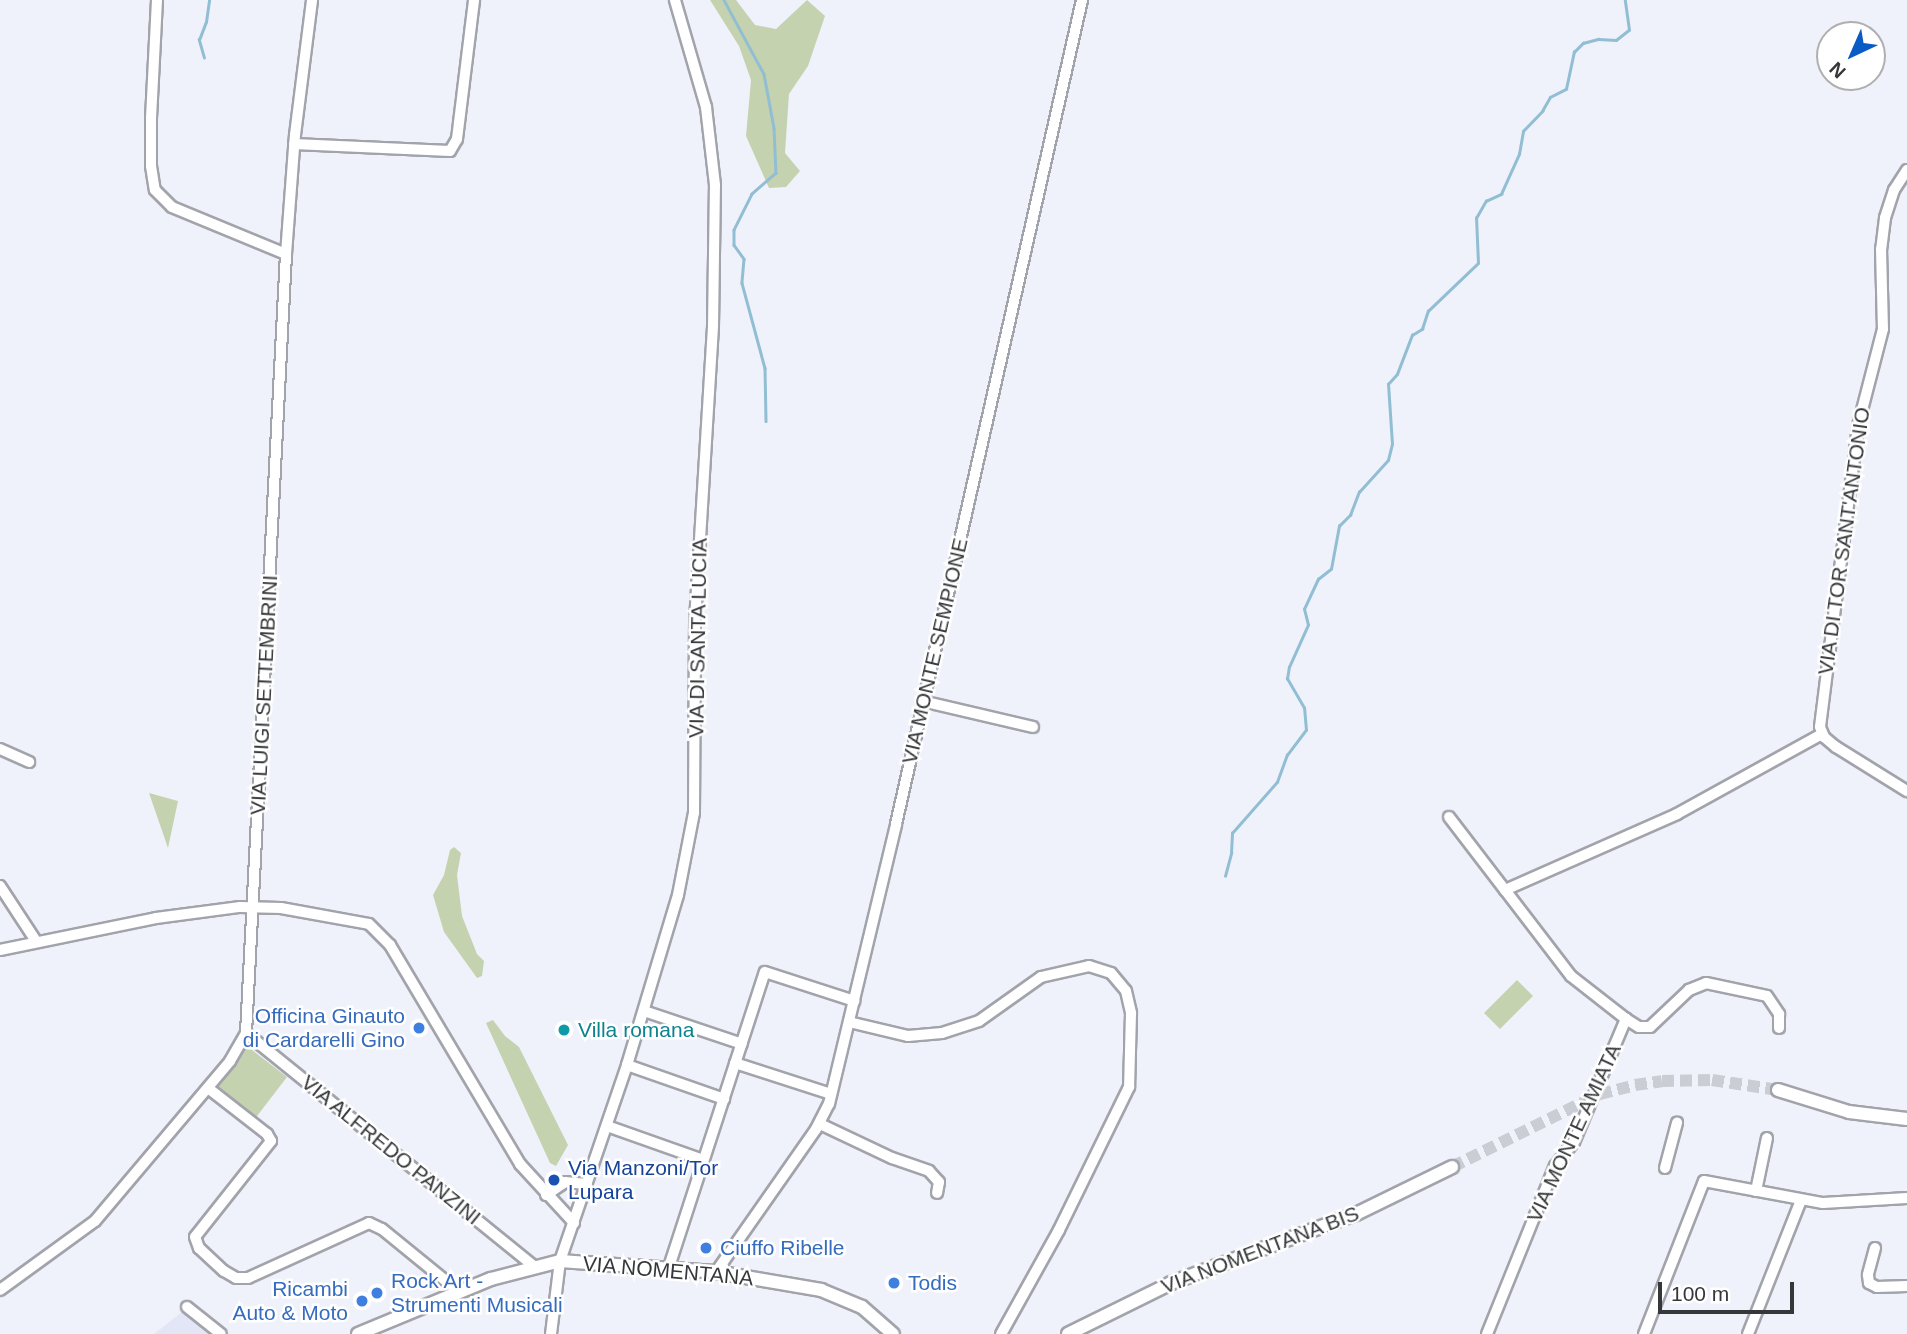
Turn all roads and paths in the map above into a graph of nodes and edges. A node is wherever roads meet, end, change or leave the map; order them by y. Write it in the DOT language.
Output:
graph roads {
  1 [pos="157,0"];
  2 [pos="312,0"];
  3 [pos="474,0"];
  4 [pos="675,0"];
  5 [pos="1082,0"];
  6 [pos="294,144"];
  7 [pos="1907,170"];
  8 [pos="286,254"];
  9 [pos="922,701"];
  10 [pos="1032,727"];
  11 [pos="1822,734"];
  12 [pos="0,749"];
  13 [pos="29,762"];
  14 [pos="1907,791"];
  15 [pos="1449,817"];
  16 [pos="0,886"];
  17 [pos="1505,890"];
  18 [pos="254,906"];
  19 [pos="36,940"];
  20 [pos="0,950"];
  21 [pos="854,1001"];
  22 [pos="644,1011"];
  23 [pos="1626,1019"];
  24 [pos="849,1022"];
  25 [pos="1779,1028"];
  26 [pos="246,1033"];
  27 [pos="742,1044"];
  28 [pos="735,1063"];
  29 [pos="627,1065"];
  30 [pos="208,1088"];
  31 [pos="1778,1090"];
  32 [pos="831,1094"];
  33 [pos="724,1099"];
  34 [pos="1907,1119"];
  35 [pos="820,1124"];
  36 [pos="1677,1124"];
  37 [pos="607,1126"];
  38 [pos="1767,1138"];
  39 [pos="704,1160"];
  40 [pos="1452,1167"];
  41 [pos="1665,1168"];
  42 [pos="587,1184"];
  43 [pos="1756,1191"];
  44 [pos="937,1193"];
  45 [pos="546,1195"];
  46 [pos="1907,1198"];
  47 [pos="1801,1200"];
  48 [pos="574,1223"];
  49 [pos="1875,1248"];
  50 [pos="560,1262"];
  51 [pos="536,1267"];
  52 [pos="668,1270"];
  53 [pos="716,1272"];
  54 [pos="1907,1286"];
  55 [pos="0,1290"];
  56 [pos="458,1290"];
  57 [pos="187,1307"];
  58 [pos="221,1334"];
  59 [pos="358,1334"];
  60 [pos="551,1334"];
  61 [pos="897,1334"];
  62 [pos="1001,1334"];
  63 [pos="1068,1334"];
  64 [pos="1487,1334"];
  65 [pos="1644,1334"];
  66 [pos="1748,1334"];
  1 -- 8 [label="street"];
  2 -- 6 [label="street, VIA LUIGI SETTEMBRINI"];
  3 -- 6 [label="street"];
  4 -- 22 [label="street, VIA DI SANTA LUCIA"];
  5 -- 9 [label="street, VIA MONTE SEMPIONE"];
  6 -- 8 [label="street, VIA LUIGI SETTEMBRINI"];
  7 -- 11 [label="street, VIA DI TOR SANT'ANTONIO"];
  8 -- 18 [label="street, VIA LUIGI SETTEMBRINI"];
  9 -- 10 [label="street"];
  9 -- 21 [label="street, VIA MONTE SEMPIONE"];
  11 -- 14 [label="street"];
  11 -- 17 [label="street"];
  12 -- 13 [label="street"];
  15 -- 17 [label="street, VIA MONTE AMIATA"];
  16 -- 19 [label="street"];
  17 -- 23 [label="street, VIA MONTE AMIATA"];
  18 -- 19 [label="street"];
  18 -- 26 [label="street, VIA LUIGI SETTEMBRINI"];
  18 -- 45 [label="street"];
  19 -- 20 [label="street"];
  21 -- 24 [label="street, VIA MONTE SEMPIONE"];
  21 -- 27 [label="street"];
  22 -- 27 [label="street"];
  22 -- 29 [label="street, VIA DI SANTA LUCIA"];
  23 -- 25 [label="street"];
  23 -- 64 [label="street, VIA MONTE AMIATA"];
  24 -- 32 [label="street, VIA MONTE SEMPIONE"];
  24 -- 62 [label="street"];
  26 -- 30 [label="street, VIA LUIGI SETTEMBRINI"];
  26 -- 51 [label="street, VIA ALFREDO PANZINI"];
  27 -- 28 [label="street"];
  28 -- 32 [label="street"];
  28 -- 33 [label="street"];
  29 -- 33 [label="street"];
  29 -- 37 [label="street, VIA DI SANTA LUCIA"];
  30 -- 55 [label="street, VIA LUIGI SETTEMBRINI"];
  30 -- 56 [label="street"];
  31 -- 34 [label="main road"];
  32 -- 35 [label="street, VIA MONTE SEMPIONE"];
  33 -- 39 [label="street"];
  35 -- 44 [label="street"];
  35 -- 53 [label="street, VIA MONTE SEMPIONE"];
  36 -- 41 [label="street"];
  37 -- 39 [label="street"];
  37 -- 42 [label="street, VIA DI SANTA LUCIA"];
  38 -- 43 [label="street"];
  39 -- 52 [label="street"];
  40 -- 63 [label="main road, VIA NOMENTANA BIS"];
  42 -- 45 [label="street"];
  42 -- 48 [label="street, VIA DI SANTA LUCIA"];
  43 -- 47 [label="street"];
  43 -- 65 [label="street"];
  45 -- 48 [label="street"];
  46 -- 47 [label="street"];
  47 -- 66 [label="street"];
  48 -- 50 [label="street, VIA DI SANTA LUCIA"];
  49 -- 54 [label="street"];
  50 -- 51 [label="main road, VIA NOMENTANA"];
  50 -- 52 [label="main road, VIA NOMENTANA"];
  50 -- 60 [label="street, VIA DI SANTA LUCIA"];
  51 -- 56 [label="main road, VIA NOMENTANA"];
  52 -- 53 [label="main road, VIA NOMENTANA"];
  53 -- 61 [label="main road, VIA NOMENTANA"];
  56 -- 59 [label="main road, VIA NOMENTANA"];
  57 -- 58 [label="street"];
}
